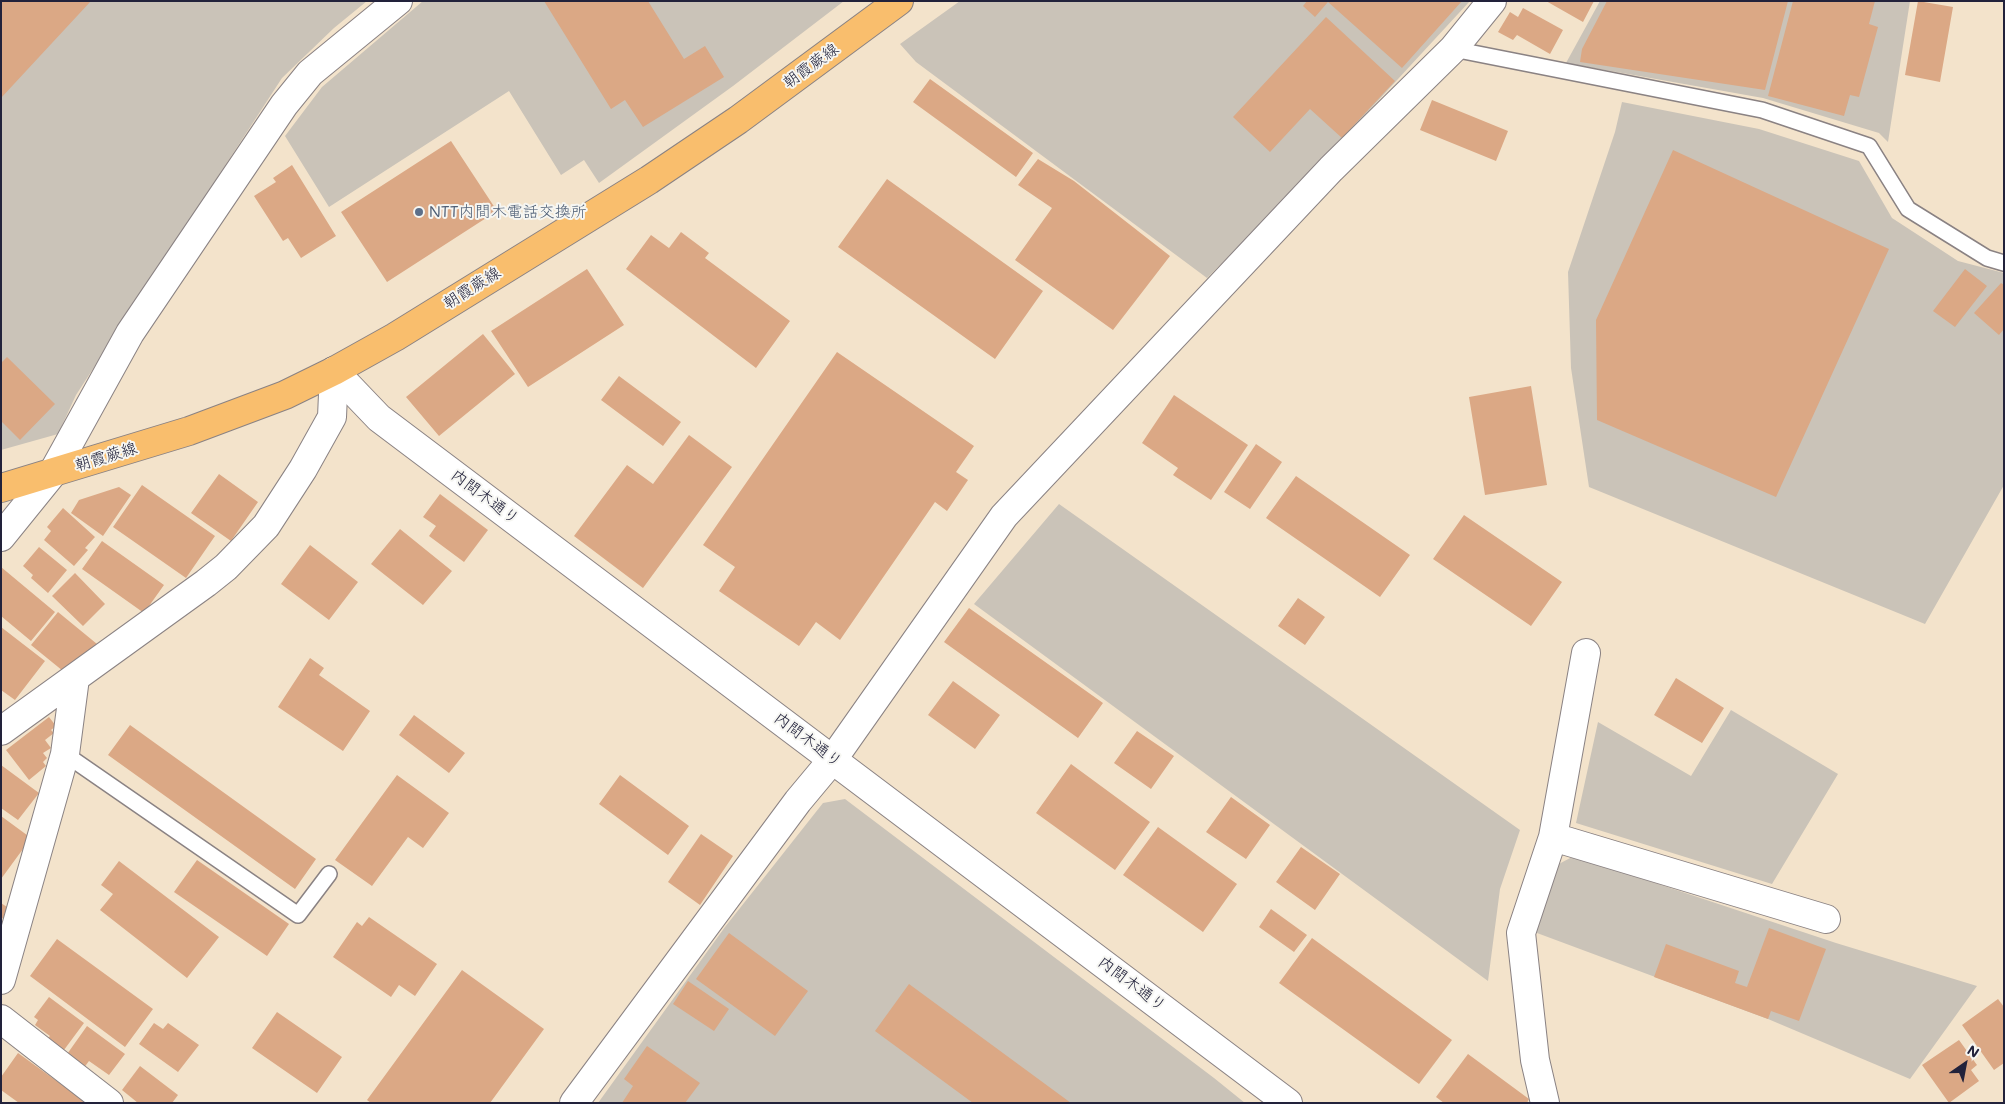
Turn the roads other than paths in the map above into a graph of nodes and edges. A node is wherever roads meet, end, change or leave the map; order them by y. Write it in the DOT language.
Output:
graph roads {
  1 [pos="398,1"];
  2 [pos="899,1"];
  3 [pos="1492,1"];
  4 [pos="1453,49"];
  5 [pos="2004,263"];
  6 [pos="334,371"];
  7 [pos="52,474"];
  8 [pos="1,488"];
  9 [pos="1,537"];
  10 [pos="1586,653"];
  11 [pos="75,678"];
  12 [pos="1,732"];
  13 [pos="65,754"];
  14 [pos="833,759"];
  15 [pos="1553,837"];
  16 [pos="329,874"];
  17 [pos="1826,919"];
  18 [pos="1,980"];
  19 [pos="1,1019"];
  20 [pos="109,1103"];
  21 [pos="574,1103"];
  22 [pos="1288,1103"];
  23 [pos="1545,1103"];
  1 -- 7 [label="street"];
  2 -- 6 [label="main road, 朝霞蕨線"];
  3 -- 4 [label="street"];
  4 -- 5 [label="lane"];
  4 -- 14 [label="street"];
  6 -- 7 [label="main road, 朝霞蕨線"];
  6 -- 11 [label="street"];
  6 -- 14 [label="street, 内間木通り"];
  7 -- 8 [label="main road, 朝霞蕨線"];
  7 -- 9 [label="street"];
  10 -- 15 [label="street"];
  11 -- 12 [label="street"];
  11 -- 13 [label="street"];
  13 -- 16 [label="lane"];
  13 -- 18 [label="street"];
  14 -- 21 [label="street"];
  14 -- 22 [label="street, 内間木通り"];
  15 -- 17 [label="street"];
  15 -- 23 [label="street"];
  19 -- 20 [label="street"];
}
